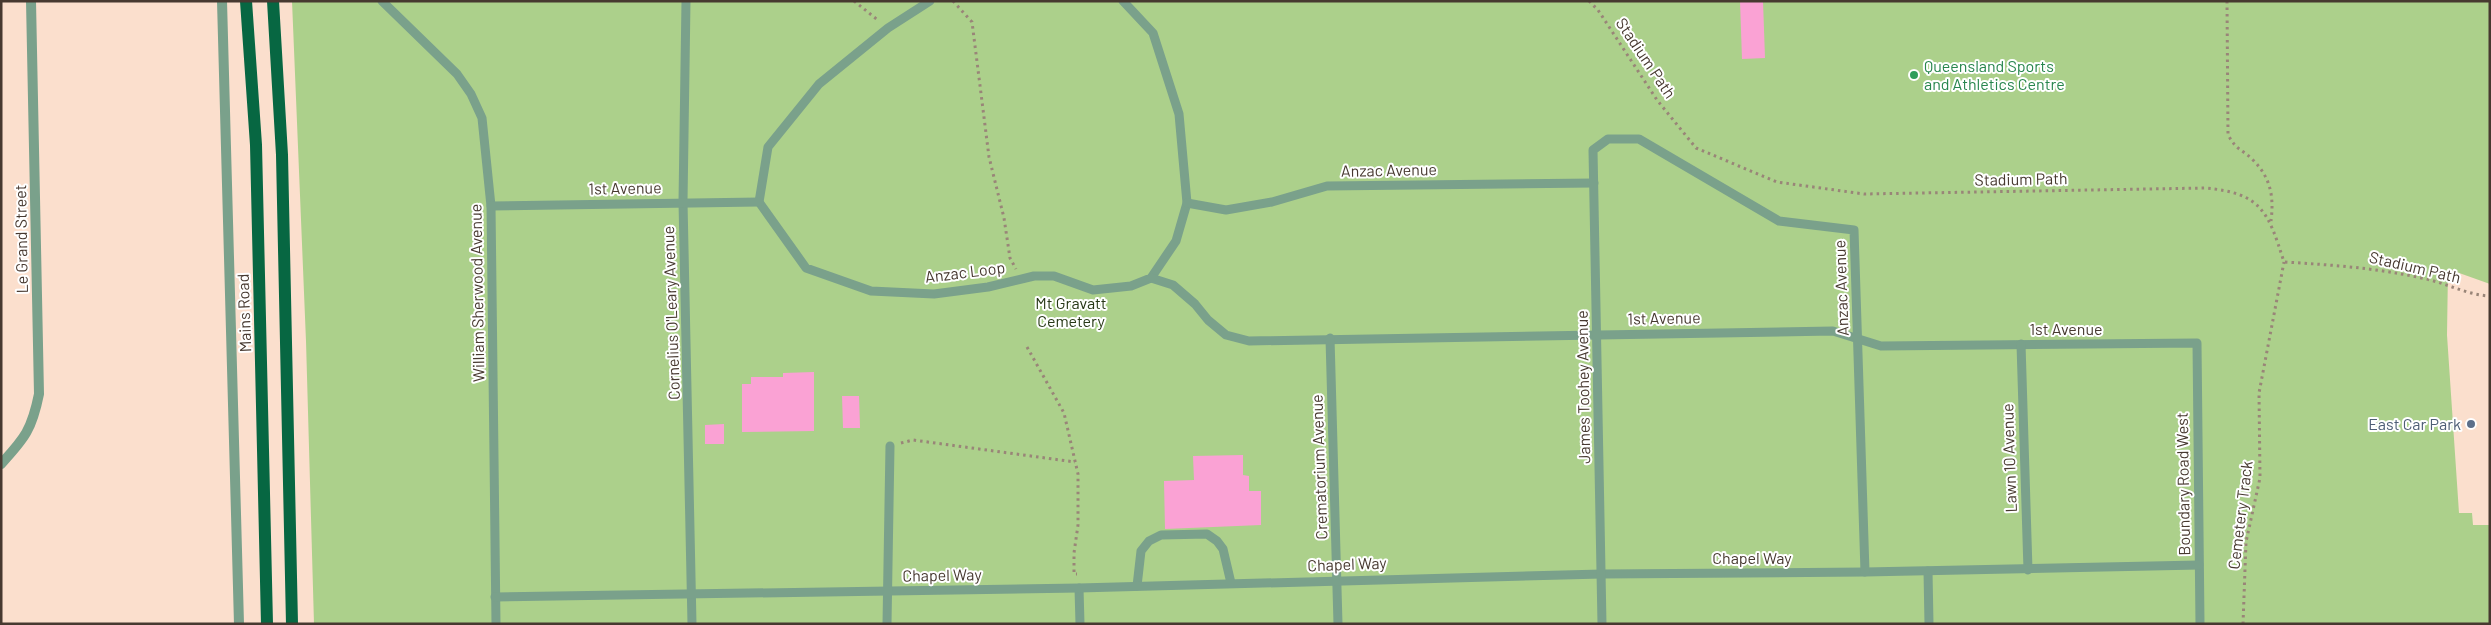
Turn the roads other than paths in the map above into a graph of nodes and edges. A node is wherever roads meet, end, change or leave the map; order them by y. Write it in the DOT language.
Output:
graph roads {
  1 [pos="31,1"];
  2 [pos="222,1"];
  3 [pos="246,1"];
  4 [pos="272,1"];
  5 [pos="382,1"];
  6 [pos="686,1"];
  7 [pos="930,1"];
  8 [pos="1123,1"];
  9 [pos="1593,150"];
  10 [pos="1594,183"];
  11 [pos="683,202"];
  12 [pos="759,202"];
  13 [pos="1188,204"];
  14 [pos="491,206"];
  15 [pos="1151,278"];
  16 [pos="1597,334"];
  17 [pos="1330,338"];
  18 [pos="1858,340"];
  19 [pos="2197,343"];
  20 [pos="2021,344"];
  21 [pos="890,446"];
  22 [pos="1,464"];
  23 [pos="2199,565"];
  24 [pos="2028,570"];
  25 [pos="1928,571"];
  26 [pos="1865,572"];
  27 [pos="1602,574"];
  28 [pos="1337,579"];
  29 [pos="1231,583"];
  30 [pos="1137,586"];
  31 [pos="1079,588"];
  32 [pos="887,592"];
  33 [pos="692,595"];
  34 [pos="496,597"];
  35 [pos="239,624"];
  36 [pos="268,624"];
  37 [pos="292,624"];
  38 [pos="496,624"];
  39 [pos="692,624"];
  40 [pos="887,624"];
  41 [pos="1080,624"];
  42 [pos="1338,624"];
  43 [pos="1602,624"];
  44 [pos="1928,624"];
  45 [pos="2200,624"];
  1 -- 22 [label="street, Le Grand Street"];
  2 -- 35 [label="street, Mains Road"];
  3 -- 36 [label="main road, Mains Road"];
  4 -- 37 [label="main road"];
  5 -- 14 [label="lane, William Sherwood Avenue"];
  6 -- 11 [label="lane, Cornelius O'Leary Avenue"];
  7 -- 12 [label="lane"];
  8 -- 13 [label="lane"];
  9 -- 10 [label="lane, James Toohey Avenue"];
  9 -- 18 [label="lane, Anzac Avenue"];
  10 -- 13 [label="lane, Anzac Avenue"];
  10 -- 16 [label="lane, James Toohey Avenue"];
  11 -- 12 [label="lane, 1st Avenue"];
  11 -- 14 [label="lane, 1st Avenue"];
  11 -- 33 [label="lane, Cornelius O'Leary Avenue"];
  12 -- 15 [label="lane, Anzac Loop"];
  13 -- 15 [label="lane"];
  14 -- 34 [label="lane, William Sherwood Avenue"];
  15 -- 17 [label="lane, 1st Avenue"];
  16 -- 17 [label="lane, 1st Avenue"];
  16 -- 18 [label="lane, 1st Avenue"];
  16 -- 27 [label="lane, James Toohey Avenue"];
  17 -- 28 [label="lane, Crematorium Avenue"];
  18 -- 20 [label="lane, 1st Avenue"];
  18 -- 26 [label="lane, Anzac Avenue"];
  19 -- 20 [label="lane, 1st Avenue"];
  19 -- 23 [label="lane, Boundary Road West"];
  20 -- 24 [label="lane, Lawn 10 Avenue"];
  21 -- 32 [label="lane"];
  23 -- 24 [label="lane, Chapel Way"];
  23 -- 45 [label="lane, Boundary Road West"];
  24 -- 25 [label="lane, Chapel Way"];
  25 -- 26 [label="lane, Chapel Way"];
  25 -- 44 [label="lane"];
  26 -- 27 [label="lane, Chapel Way"];
  27 -- 28 [label="lane, Chapel Way"];
  27 -- 43 [label="lane, James Toohey Avenue"];
  28 -- 29 [label="lane, Chapel Way"];
  28 -- 42 [label="lane, Crematorium Avenue"];
  29 -- 30 [label="lane, Chapel Way"];
  29 -- 30 [label="lane"];
  30 -- 31 [label="lane, Chapel Way"];
  31 -- 32 [label="lane, Chapel Way"];
  31 -- 41 [label="lane"];
  32 -- 33 [label="lane, Chapel Way"];
  32 -- 40 [label="lane"];
  33 -- 34 [label="lane, Chapel Way"];
  33 -- 39 [label="lane, Cornelius O'Leary Avenue"];
  34 -- 38 [label="lane, William Sherwood Avenue"];
}
